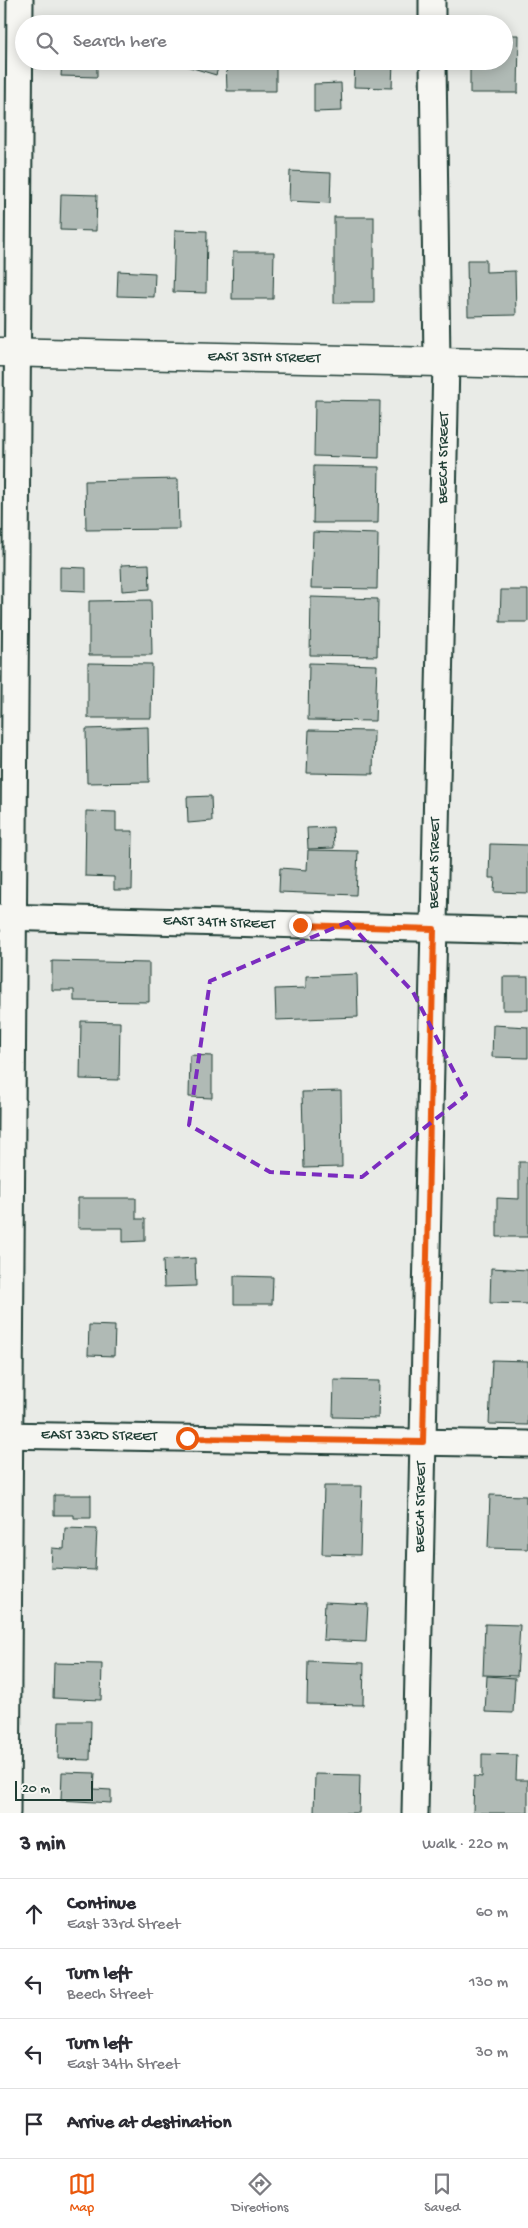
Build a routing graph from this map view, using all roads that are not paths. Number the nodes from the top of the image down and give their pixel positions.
1 (20, 0) edge
2 (432, 0) edge
3 (20, 15) edge
4 (432, 15) edge
5 (18, 70) edge
6 (433, 70) edge
7 (9, 352) edge
8 (441, 362) junction
9 (528, 364) edge
10 (7, 917) edge
11 (434, 929) junction
12 (528, 931) edge
13 (5, 1435) edge
14 (423, 1442) junction
15 (528, 1444) edge
16 (7, 1813) edge
17 (415, 1813) edge

1 - 3 street
2 - 4 street
5 - 7 street
6 - 8 street, BEECH STREET
7 - 8 street, EAST 35TH STREET
7 - 10 street
8 - 9 street, EAST 35TH STREET
8 - 11 street, BEECH STREET
10 - 11 street, EAST 34TH STREET
10 - 13 street
11 - 12 street, EAST 34TH STREET
11 - 14 street, BEECH STREET
13 - 14 street, EAST 33RD STREET
13 - 16 street
14 - 15 street, EAST 33RD STREET
14 - 17 street, BEECH STREET

